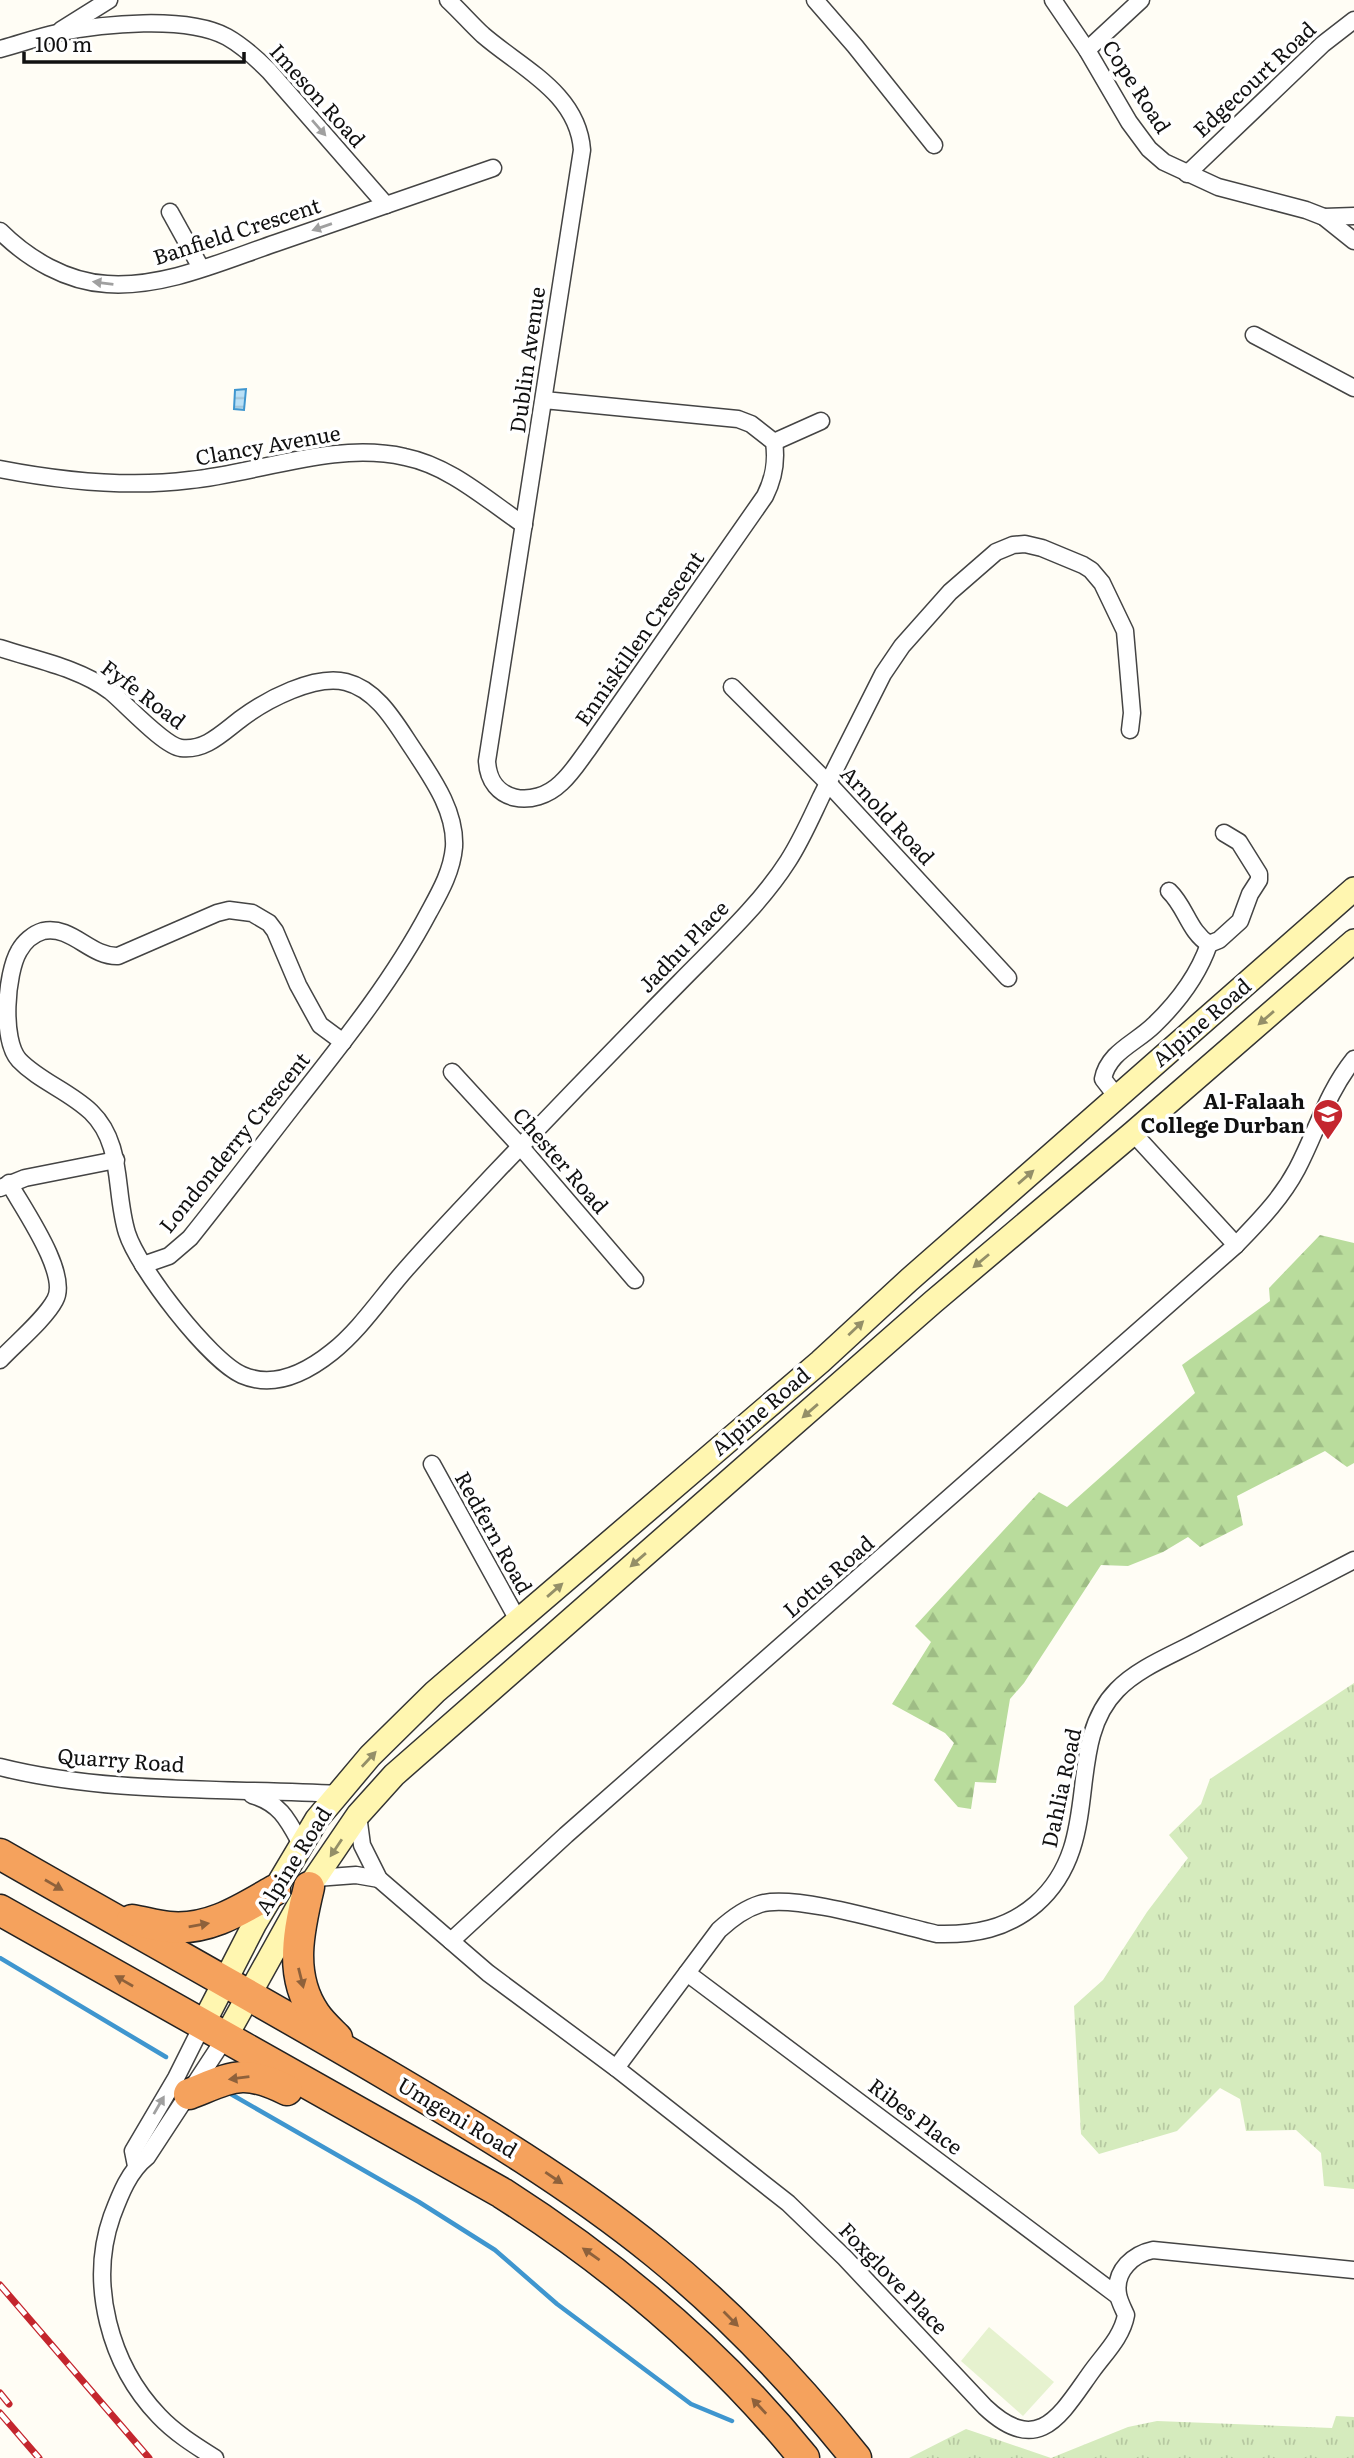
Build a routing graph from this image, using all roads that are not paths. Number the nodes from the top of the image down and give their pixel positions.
1 (109, 0) edge
2 (448, 0) edge
3 (815, 0) edge
4 (1053, 0) edge
5 (1141, 0) edge
6 (1354, 20) edge
7 (56, 33) junction
8 (0, 49) edge
9 (1087, 50) junction
10 (934, 145) dead end
11 (493, 168) dead end
12 (1187, 174) junction
13 (386, 205) junction
14 (170, 212) dead end
15 (1354, 216) edge
16 (1324, 217) junction
17 (0, 231) edge
18 (1354, 241) edge
19 (201, 268) junction
20 (1254, 335) dead end
21 (1354, 388) edge
22 (544, 400) junction
23 (821, 421) dead end
24 (775, 442) junction
25 (0, 468) edge
26 (524, 525) junction
27 (0, 648) edge
28 (732, 687) dead end
29 (1130, 730) dead end
30 (182, 748) joint
31 (490, 780) joint
32 (828, 783) junction
33 (1224, 833) dead end
34 (1354, 889) edge
35 (1169, 891) dead end
36 (1354, 941) edge
37 (1209, 944) junction
38 (6, 966) edge
39 (1007, 978) dead end
40 (1290, 996) junction
41 (1214, 1013) junction
42 (343, 1042) junction
43 (1354, 1059) edge
44 (452, 1072) dead end
45 (1117, 1097) junction
46 (1133, 1133) junction
47 (520, 1146) junction
48 (116, 1160) junction
49 (4, 1186) edge
50 (1236, 1245) junction
51 (143, 1265) junction
52 (635, 1280) dead end
53 (876, 1353) junction
54 (0, 1360) edge
55 (820, 1362) junction
56 (432, 1464) dead end
57 (1354, 1560) edge
58 (519, 1622) junction
59 (0, 1767) edge
60 (240, 1792) junction
61 (337, 1794) junction
62 (358, 1815) junction
63 (301, 1844) junction
64 (0, 1854) edge
65 (379, 1879) junction
66 (312, 1882) junction
67 (275, 1890) junction
68 (0, 1910) edge
69 (107, 1916) junction
70 (451, 1941) junction
71 (687, 1973) junction
72 (236, 1989) junction
73 (213, 2032) junction
74 (349, 2053) junction
75 (616, 2068) junction
76 (189, 2094) junction
77 (136, 2166) junction
78 (502, 2193) junction
79 (1354, 2270) edge
80 (1118, 2296) junction
81 (215, 2458) edge
82 (804, 2458) edge
83 (856, 2458) edge

1 - 7 street
2 - 22 street, Dublin Avenue
3 - 10 street
4 - 9 street, Cope Road
5 - 9 street
6 - 12 street, Edgecourt Road
7 - 8 street, Imeson Road
7 -> 13 street, Imeson Road
9 - 12 street, Cope Road
11 - 13 street, Banfield Crescent
12 - 16 street, Cope Road
13 -> 19 street, Banfield Crescent
14 - 19 street
15 - 16 street
16 - 18 street, Cope Road
19 -> 17 street, Banfield Crescent
20 - 21 street
22 - 24 street
22 - 26 street, Dublin Avenue
23 - 24 street
24 - 31 street, Enniskillen Crescent
25 - 26 street, Clancy Avenue
26 - 31 street, Dublin Avenue
27 - 30 street, Fyfe Road
28 - 32 street, Arnold Road
29 - 32 street, Jadhu Place
30 - 42 street, Londonderry Crescent
32 - 39 street, Arnold Road
32 - 47 street, Jadhu Place
33 - 37 street
34 - 41 main road, Alpine Road
35 - 37 street
36 - 40 main road, Alpine Road
37 - 45 street
38 - 42 street, Londonderry Crescent
38 - 48 street, Londonderry Crescent
40 - 41 main road
40 -> 46 main road, Alpine Road
41 - 45 main road, Alpine Road
42 - 51 street, Londonderry Crescent
43 - 50 street, Lotus Road
44 - 47 street, Chester Road
55 -> 45 main road, Alpine Road
46 - 50 street
46 -> 53 main road, Alpine Road
47 - 51 street, Jadhu Place
47 - 52 street, Chester Road
48 - 49 street
48 - 51 street, Londonderry Crescent
49 - 54 street
50 - 70 street, Lotus Road
53 - 55 main road
53 -> 62 main road, Alpine Road
58 -> 55 main road, Alpine Road
56 - 58 street, Redfern Road
57 - 71 street, Dahlia Road
61 -> 58 main road, Alpine Road
59 - 60 street, Quarry Road
60 - 61 street, Quarry Road
60 - 63 street, Quarry Road
61 - 63 main road, Alpine Road
62 - 65 street, Foxglove Place
62 -> 66 main road, Alpine Road
63 - 67 main road, Alpine Road
64 -> 69 highway, Umgeni Road
65 - 66 street
65 - 70 street, Foxglove Place
66 - 72 main road, Alpine Road
66 -> 74 highway
69 -> 67 highway
67 - 72 main road, Alpine Road
73 -> 68 highway, Umgeni Road
69 - 72 highway, Umgeni Road
70 - 75 street, Foxglove Place
71 - 75 street, Dahlia Road
71 - 80 street, Ribes Place
72 - 73 main road
72 - 74 highway, Umgeni Road
73 - 76 street
77 -> 73 street
73 - 78 highway, Umgeni Road
74 -> 83 highway, Umgeni Road
75 - 80 street, Foxglove Place
76 - 77 street
78 -> 76 highway
77 - 81 street
82 -> 78 highway, Umgeni Road
79 - 80 street, Foxglove Place

